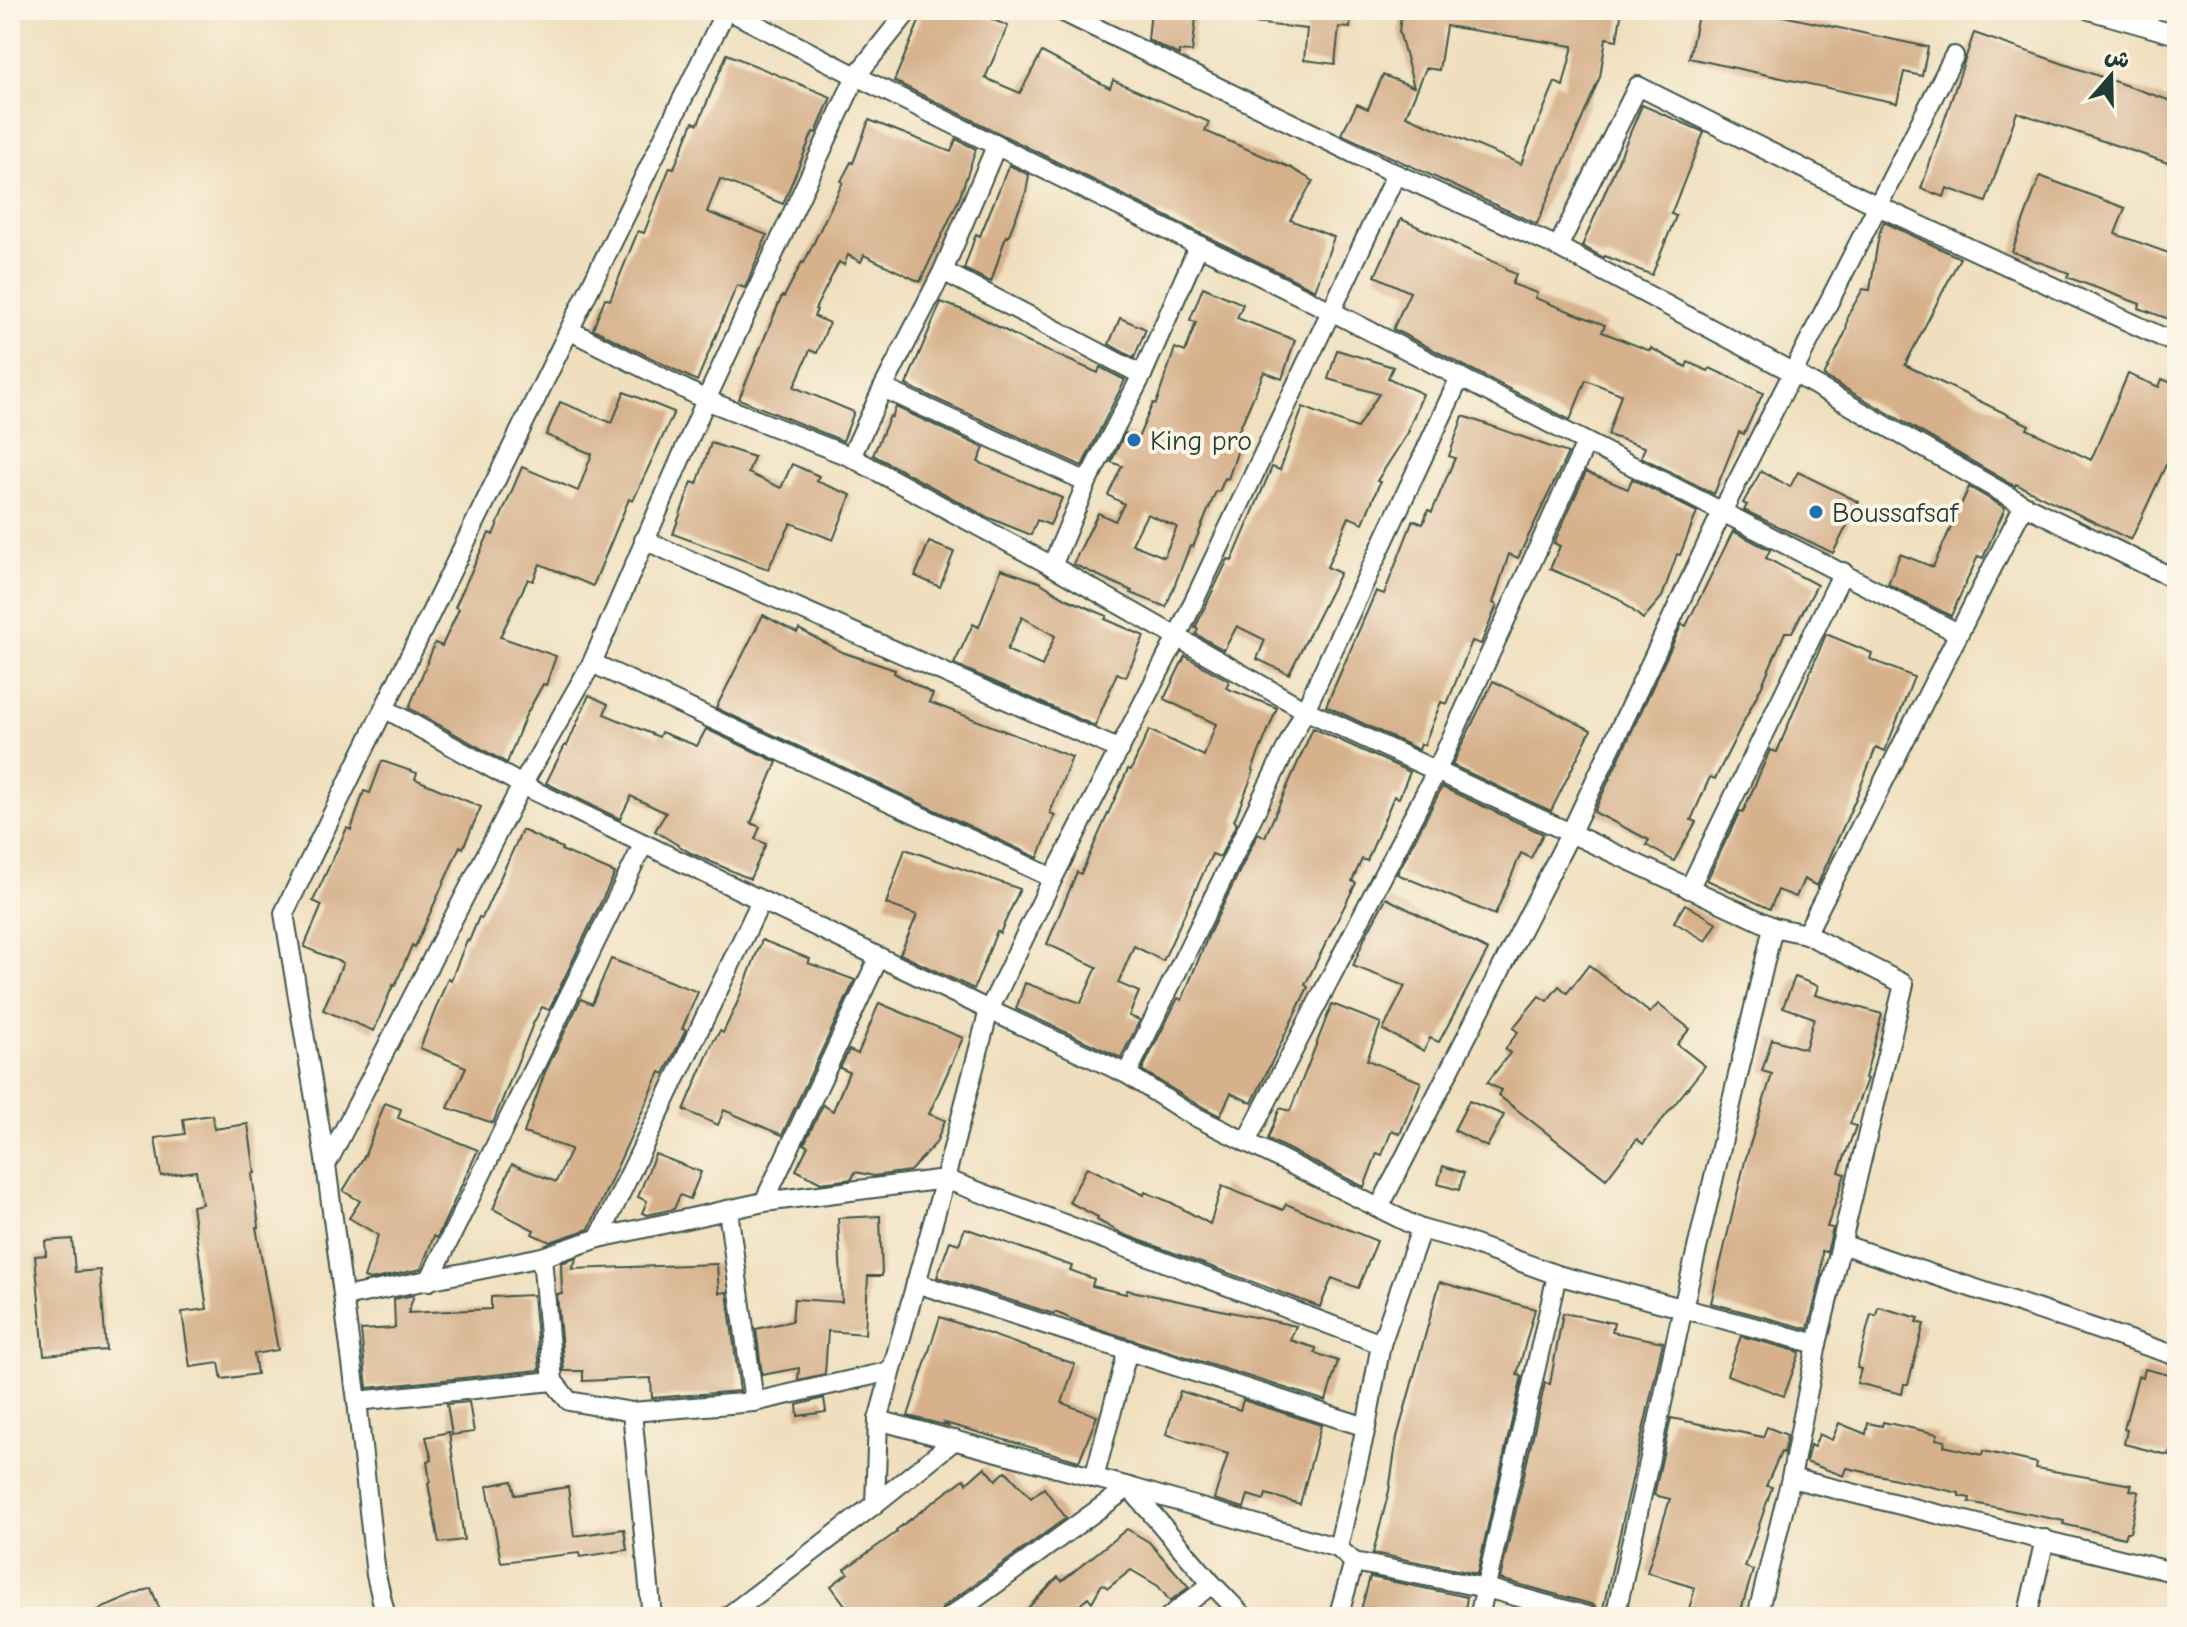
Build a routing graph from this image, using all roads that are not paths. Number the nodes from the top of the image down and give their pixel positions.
1 (727, 10) edge
2 (909, 10) edge
3 (1059, 10) edge
4 (2089, 10) edge
5 (2177, 35) edge
6 (1954, 56) dead end
7 (856, 76) junction
8 (997, 144) junction
9 (1396, 174) junction
10 (1878, 206) junction
11 (1199, 245) junction
12 (1558, 247) junction
13 (943, 271) junction
14 (1331, 311) junction
15 (571, 331) junction
16 (2177, 344) edge
17 (1792, 372) junction
18 (1142, 375) junction
19 (1460, 377) junction
20 (883, 388) junction
21 (706, 400) junction
22 (1586, 443) junction
23 (851, 457) junction
24 (1087, 482) junction
25 (2024, 505) junction
26 (1723, 510) junction
27 (644, 540) junction
28 (1052, 566) junction
29 (1843, 572) junction
30 (2177, 580) edge
31 (1958, 633) junction
32 (1176, 639) junction
33 (592, 663) junction
34 (384, 708) junction
35 (1305, 710) junction
36 (1120, 750) junction
37 (1437, 770) junction
38 (522, 785) junction
39 (1571, 832) junction
40 (643, 845) junction
41 (1053, 878) junction
42 (1689, 889) junction
43 (761, 901) junction
44 (1773, 927) junction
45 (1806, 934) junction
46 (879, 957) junction
47 (989, 1010) junction
48 (1127, 1074) junction
49 (1246, 1142) junction
50 (326, 1165) junction
51 (945, 1179) junction
52 (764, 1202) junction
53 (1379, 1208) junction
54 (728, 1210) junction
55 (1421, 1229) junction
56 (599, 1238) junction
57 (1841, 1244) junction
58 (542, 1257) junction
59 (1557, 1275) junction
60 (429, 1281) junction
61 (916, 1283) junction
62 (344, 1297) junction
63 (1683, 1308) junction
64 (1381, 1344) junction
65 (1817, 1344) junction
66 (1128, 1350) junction
67 (2177, 1356) edge
68 (891, 1371) junction
69 (553, 1381) junction
70 (357, 1401) junction
71 (754, 1402) junction
72 (632, 1412) junction
73 (878, 1420) junction
74 (1366, 1427) junction
75 (955, 1440) junction
76 (1094, 1478) junction
77 (1791, 1478) junction
78 (1129, 1487) junction
79 (875, 1504) junction
80 (2045, 1539) junction
81 (1338, 1548) junction
82 (1354, 1562) junction
83 (2177, 1573) edge
84 (1212, 1584) junction
85 (1486, 1588) junction
86 (745, 1611) edge
87 (386, 1617) edge
88 (652, 1617) edge
89 (727, 1617) edge
90 (950, 1617) edge
91 (1169, 1617) edge
92 (1244, 1617) edge
93 (1338, 1617) edge
94 (1479, 1617) edge
95 (1591, 1617) edge
96 (1615, 1617) edge
97 (1757, 1617) edge
98 (2027, 1617) edge

1 - 7 street
1 - 15 street
2 - 7 street
3 - 9 street
4 - 5 street
6 - 10 street
7 - 8 street
7 - 21 street
8 - 11 street
8 - 13 street
9 - 12 street
9 - 14 street
10 - 12 street
10 - 16 street
10 - 17 street
11 - 14 street
11 - 18 street
12 - 17 street
13 - 18 street
13 - 20 street
14 - 19 street
14 - 32 street
15 - 21 street
15 - 34 street
17 - 25 street
17 - 26 street
18 - 24 street
19 - 22 street
19 - 35 street
20 - 23 street
20 - 24 street
21 - 23 street
21 - 27 street
22 - 26 street
22 - 37 street
23 - 28 street
24 - 28 street
25 - 30 street
25 - 31 street
26 - 29 street
26 - 39 street
27 - 33 street
27 - 36 street
28 - 32 street
29 - 31 street
29 - 42 street
31 - 45 street
32 - 35 street
32 - 36 street
33 - 38 street
33 - 41 street
34 - 38 street
34 - 50 street
35 - 37 street
35 - 48 street
36 - 41 street
37 - 39 street
37 - 49 street
38 - 40 street
38 - 50 street
39 - 42 street
39 - 53 street
40 - 43 street
40 - 60 street
41 - 47 street
42 - 44 street
43 - 46 street
43 - 56 street
44 - 45 street
44 - 63 street
45 - 57 street
46 - 47 street
46 - 52 street
47 - 48 street
47 - 51 street
48 - 49 street
49 - 53 street
50 - 62 street
51 - 52 street
51 - 61 street
51 - 64 street
52 - 54 street
53 - 55 street
54 - 56 street
54 - 71 street
55 - 59 street
55 - 64 street
56 - 58 street
57 - 65 street
57 - 67 street
58 - 60 street
58 - 69 street
59 - 63 street
59 - 85 street
60 - 62 street
61 - 66 street
61 - 68 street
62 - 70 street
63 - 65 street
63 - 96 street
64 - 74 street
65 - 77 street
66 - 74 street
66 - 76 street
68 - 71 street
68 - 73 street
69 - 70 street
69 - 72 street
70 - 87 street
71 - 72 street
72 - 88 street
73 - 75 street
73 - 79 street
74 - 81 street
75 - 76 street
75 - 79 street
76 - 78 street
77 - 80 street
77 - 97 street
78 - 81 street
78 - 84 street
78 - 90 street
79 - 86 street
80 - 83 street
80 - 98 street
81 - 82 street
82 - 85 street
82 - 93 street
84 - 91 street
84 - 92 street
85 - 94 street
85 - 95 street
86 - 89 street

